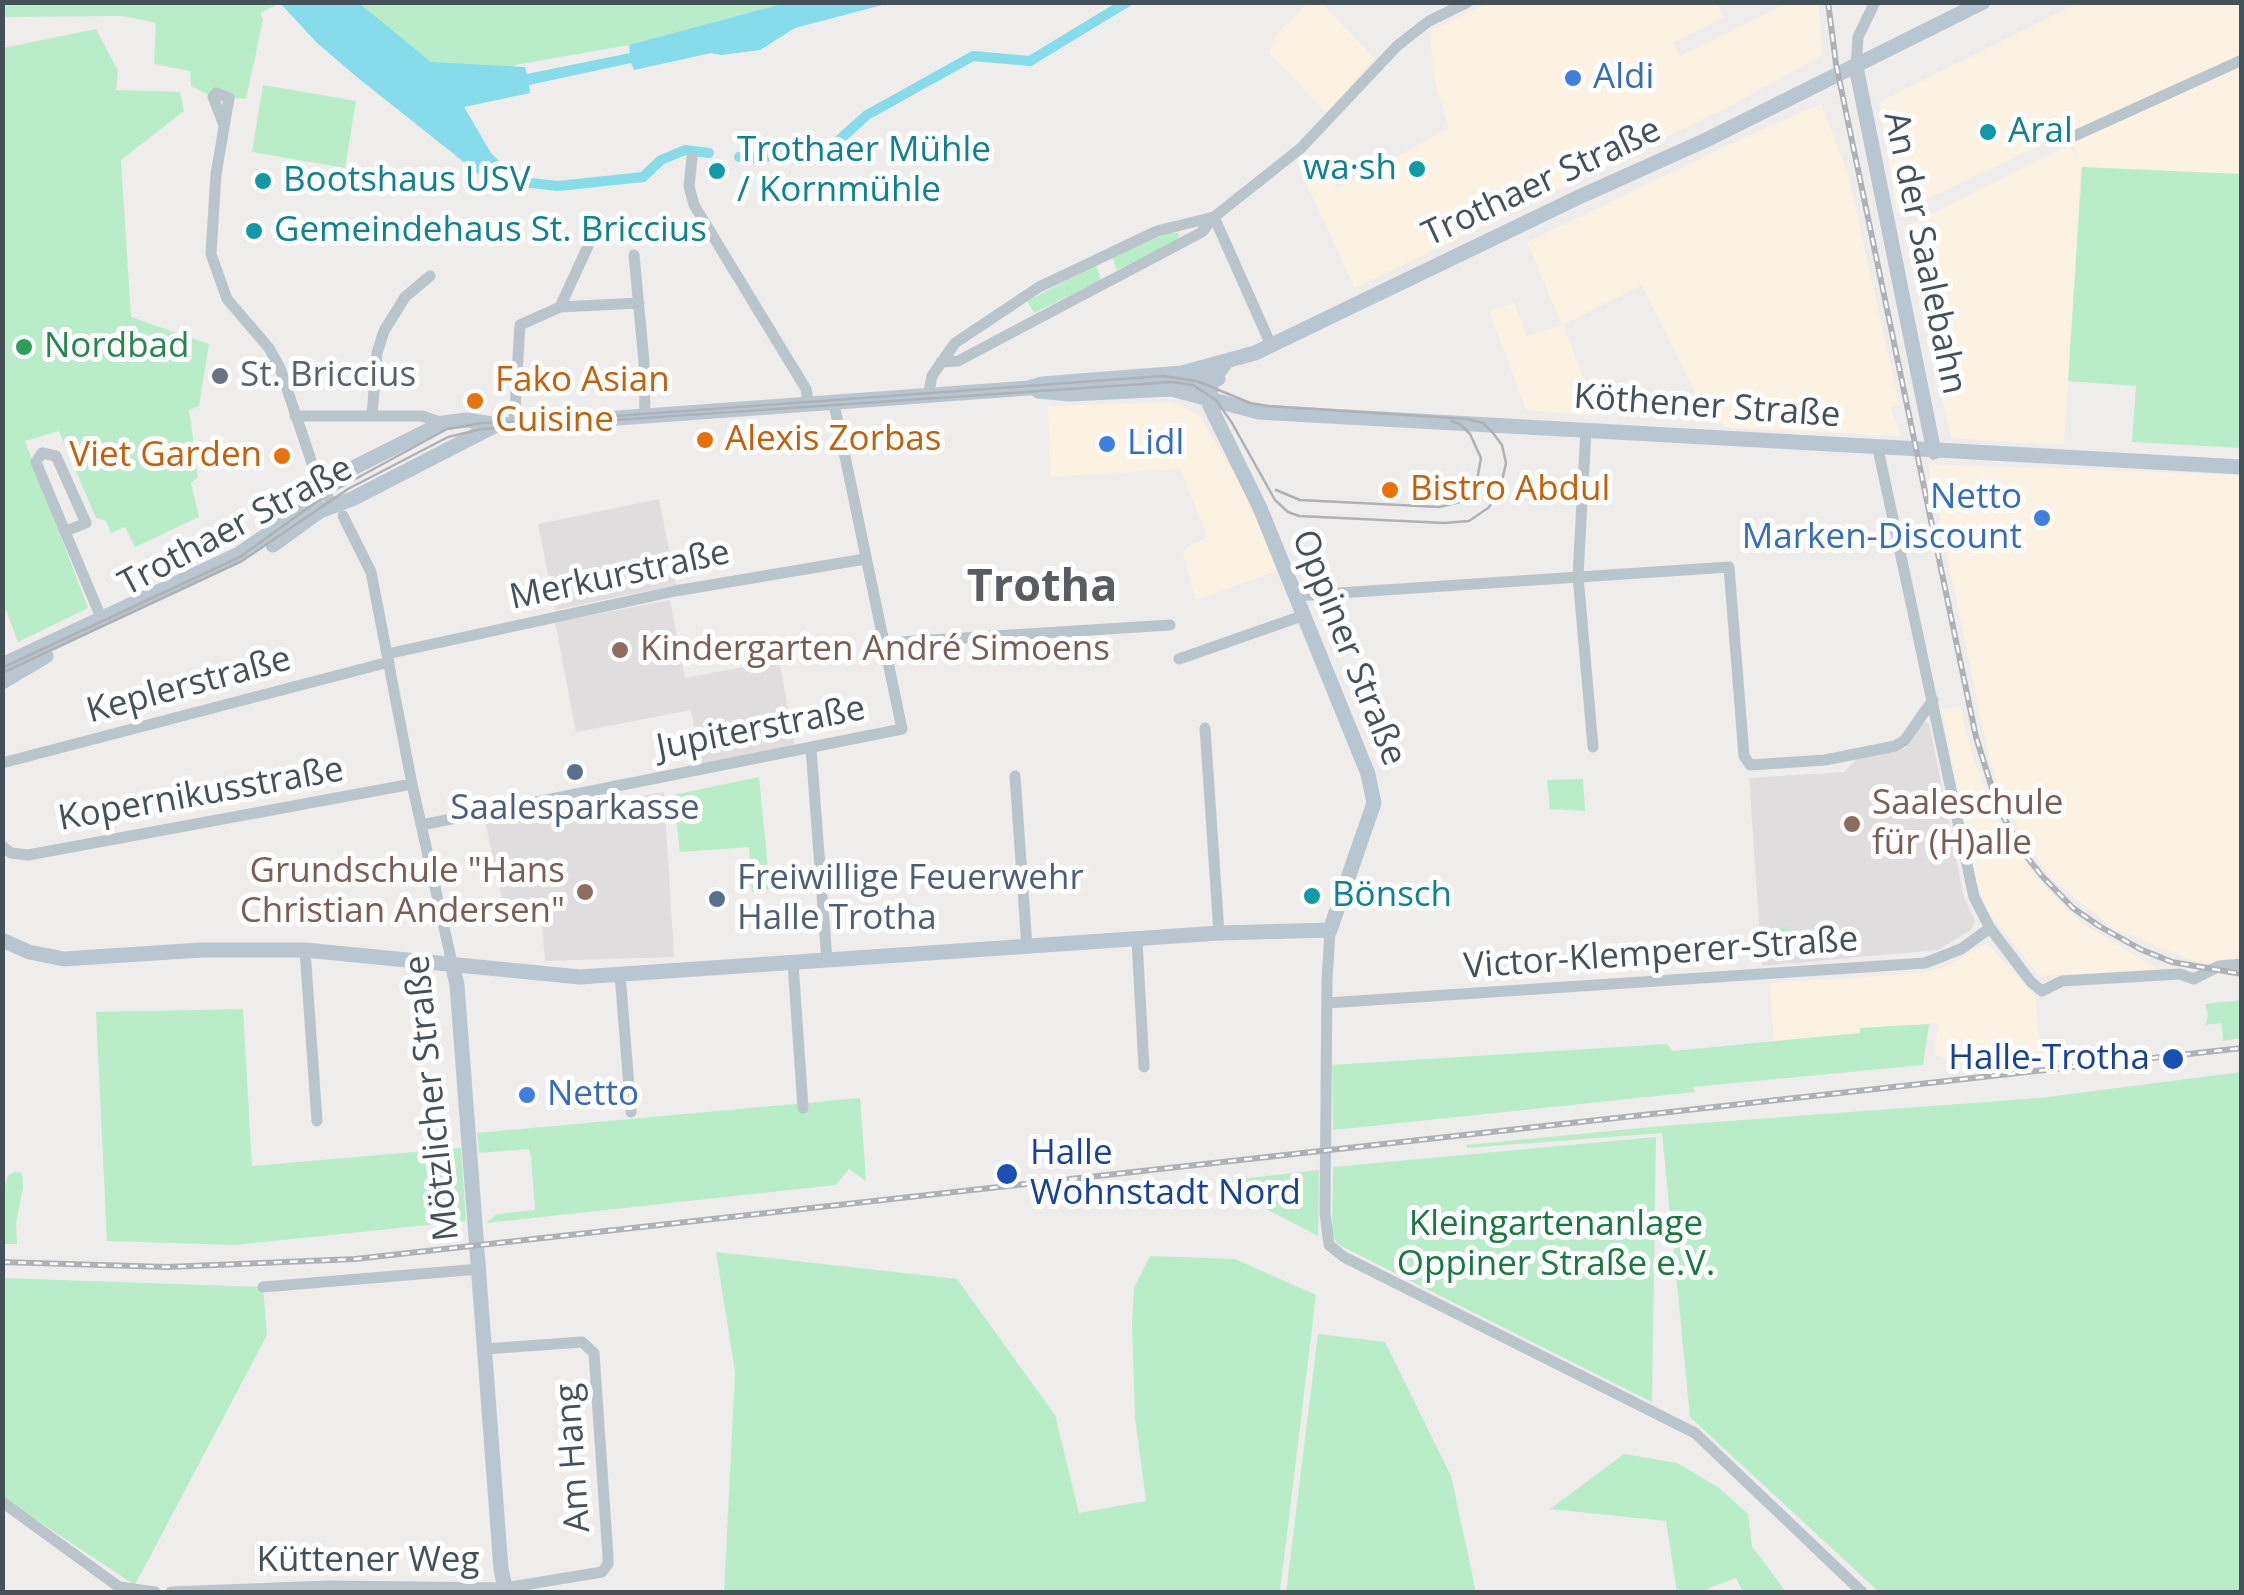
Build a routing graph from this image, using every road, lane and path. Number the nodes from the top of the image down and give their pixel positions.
1 (1468, 2) edge
2 (1875, 2) edge
3 (1983, 2) edge
4 (2242, 60) edge
5 (1856, 67) junction
6 (224, 125) dead end
7 (2072, 137) dead end
8 (692, 158) dead end
9 (1214, 218) junction
10 (1182, 225) junction
11 (1188, 240) junction
12 (588, 246) dead end
13 (634, 256) dead end
14 (1103, 256) junction
15 (430, 276) dead end
16 (1113, 280) junction
17 (1021, 299) junction
18 (639, 303) junction
19 (560, 306) junction
20 (1033, 320) junction
21 (1272, 345) junction
22 (1255, 354) junction
23 (941, 362) junction
24 (1226, 362) junction
25 (1030, 388) junction
26 (1210, 390) junction
27 (928, 397) junction
28 (834, 404) junction
29 (810, 406) junction
30 (1242, 408) junction
31 (372, 415) junction
32 (295, 416) junction
33 (645, 417) junction
34 (443, 423) junction
35 (506, 425) junction
36 (1586, 430) junction
37 (1231, 448) junction
38 (1878, 449) junction
39 (1934, 452) junction
40 (2242, 467) edge
41 (322, 489) junction
42 (338, 511) junction
43 (66, 531) junction
44 (865, 559) junction
45 (1578, 576) junction
46 (1294, 596) junction
47 (1302, 616) junction
48 (102, 620) junction
49 (1170, 625) dead end
50 (884, 643) junction
51 (388, 658) junction
52 (1179, 659) dead end
53 (2, 665) edge
54 (2, 682) edge
55 (1933, 700) junction
56 (1205, 728) dead end
57 (1593, 747) dead end
58 (810, 748) junction
59 (2, 763) edge
60 (1015, 776) dead end
61 (412, 784) junction
62 (421, 825) junction
63 (2, 846) edge
64 (1990, 928) junction
65 (1330, 930) junction
66 (1219, 933) junction
67 (2, 940) edge
68 (1137, 941) junction
69 (1027, 948) junction
70 (305, 950) junction
71 (827, 961) junction
72 (792, 963) junction
73 (452, 964) junction
74 (2242, 964) edge
75 (620, 974) junction
76 (1327, 1003) junction
77 (1144, 1066) dead end
78 (803, 1108) dead end
79 (631, 1112) dead end
80 (317, 1121) dead end
81 (480, 1269) junction
82 (263, 1287) dead end
83 (485, 1349) junction
84 (2, 1502) edge
85 (505, 1590) edge
86 (154, 1592) edge
87 (171, 1592) edge
88 (1862, 1592) edge

1 - 9 street
2 - 5 street
3 - 5 main road, Trothaer Straße
4 - 7 street
5 - 21 main road, Trothaer Straße
5 - 39 main road, An der Saalebahn
6 - 32 street, Mötzlicher Straße
8 - 29 street
9 - 10 street
9 - 11 street
9 - 21 street
10 - 11 street
10 - 14 street
11 - 16 street
12 - 19 street
13 - 18 street
14 - 16 street
14 - 17 street
15 - 31 street, Trothaer Straße
16 - 20 street
17 - 20 street
17 - 23 street
18 - 19 street
18 - 33 street
19 - 35 street
20 - 23 street
21 - 22 main road, Trothaer Straße
22 - 24 main road, Trothaer Straße
22 - 26 main road, Trothaer Straße
23 - 27 street
24 - 25 main road, Trothaer Straße
24 - 26 main road
25 - 26 main road, Trothaer Straße
25 - 27 main road, Trothaer Straße
26 - 30 main road, Köthener Straße
26 - 37 main road, Oppiner Straße
27 - 28 main road, Trothaer Straße
28 - 29 main road, Trothaer Straße
28 - 44 street, Jupiterstraße
29 - 33 main road, Trothaer Straße
30 - 36 main road, Köthener Straße
30 - 37 main road
31 - 32 street, Trothaer Straße
31 - 34 street, Trothaer Straße
32 - 41 street, Mötzlicher Straße
33 - 35 main road, Trothaer Straße
34 - 35 main road, Trothaer Straße
34 - 41 main road, Trothaer Straße
35 - 42 main road, Trothaer Straße
36 - 38 main road, Köthener Straße
36 - 45 street
37 - 46 main road, Oppiner Straße
38 - 39 main road, Köthener Straße
38 - 55 street
39 - 40 main road, Köthener Straße
41 - 42 street, Mötzlicher Straße
41 - 48 main road, Trothaer Straße
42 - 51 street, Mötzlicher Straße
42 - 54 main road, Trothaer Straße
43 - 43 street
43 - 48 street
44 - 50 street, Jupiterstraße
44 - 51 street, Merkurstraße
45 - 46 street
45 - 55 street
45 - 57 street
46 - 47 main road, Oppiner Straße
47 - 52 street
47 - 65 main road, Oppiner Straße
48 - 53 main road, Trothaer Straße
49 - 50 street
50 - 58 street, Jupiterstraße
51 - 59 street, Keplerstraße
51 - 61 street, Mötzlicher Straße
55 - 64 street
56 - 66 street
58 - 62 street, Jupiterstraße
58 - 71 street
60 - 69 street
61 - 62 street, Mötzlicher Straße
61 - 63 street, Kopernikusstraße
62 - 73 street, Mötzlicher Straße
64 - 74 street
64 - 76 street, Victor-Klemperer-Straße
65 - 66 main road
65 - 76 street
66 - 68 main road
67 - 70 main road
68 - 69 main road
68 - 77 street
69 - 71 main road
70 - 73 main road
70 - 80 street
71 - 72 main road
72 - 75 main road
72 - 78 street
73 - 75 main road
73 - 81 main road, Mötzlicher Straße
75 - 79 street
76 - 88 street
81 - 82 street, Mötzlicher Straße
81 - 83 main road, Mötzlicher Straße
83 - 85 main road, Mötzlicher Straße
83 - 85 street, Am Hang
84 - 86 street
85 - 87 street, Küttener Weg

